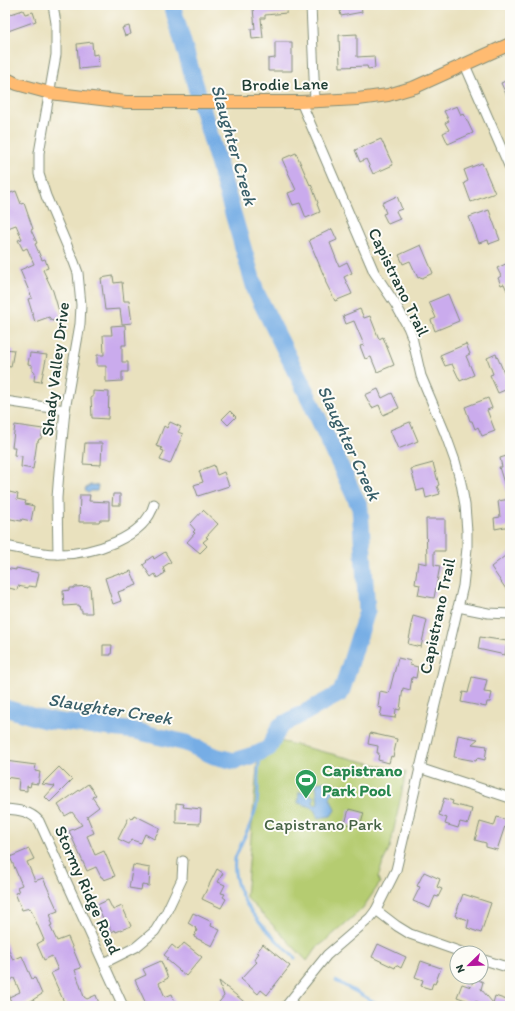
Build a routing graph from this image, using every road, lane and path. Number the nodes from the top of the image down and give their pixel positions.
1 (53, 5) edge
2 (310, 5) edge
3 (510, 44) edge
4 (465, 65) junction
5 (5, 78) edge
6 (50, 93) junction
7 (315, 101) junction
8 (301, 102) junction
9 (510, 168) edge
10 (5, 401) edge
11 (66, 410) junction
12 (154, 504) dead end
13 (5, 546) edge
14 (58, 554) junction
15 (458, 607) junction
16 (510, 614) edge
17 (419, 768) junction
18 (510, 798) edge
19 (5, 809) edge
20 (183, 861) dead end
21 (376, 910) junction
22 (449, 948) edge
23 (489, 961) edge
24 (104, 963) junction
25 (510, 968) edge
26 (123, 1006) edge
27 (286, 1006) edge

1 - 6 street, Shady Valley Drive
2 - 7 street
3 - 4 main road, Brodie Lane
4 - 7 main road, Brodie Lane
4 - 9 street
5 - 6 main road, Brodie Lane
6 - 8 main road, Brodie Lane
6 - 11 street, Shady Valley Drive
7 - 8 main road, Brodie Lane
8 - 15 street, Capistrano Trail
10 - 11 street
11 - 14 street, Shady Valley Drive
12 - 14 street
13 - 14 street
15 - 16 street
15 - 17 street, Capistrano Trail
17 - 18 street
17 - 21 street, Capistrano Trail
19 - 24 street, Stormy Ridge Road
20 - 24 street
21 - 22 street
21 - 27 street, Capistrano Trail
23 - 25 street
24 - 26 street, Stormy Ridge Road

